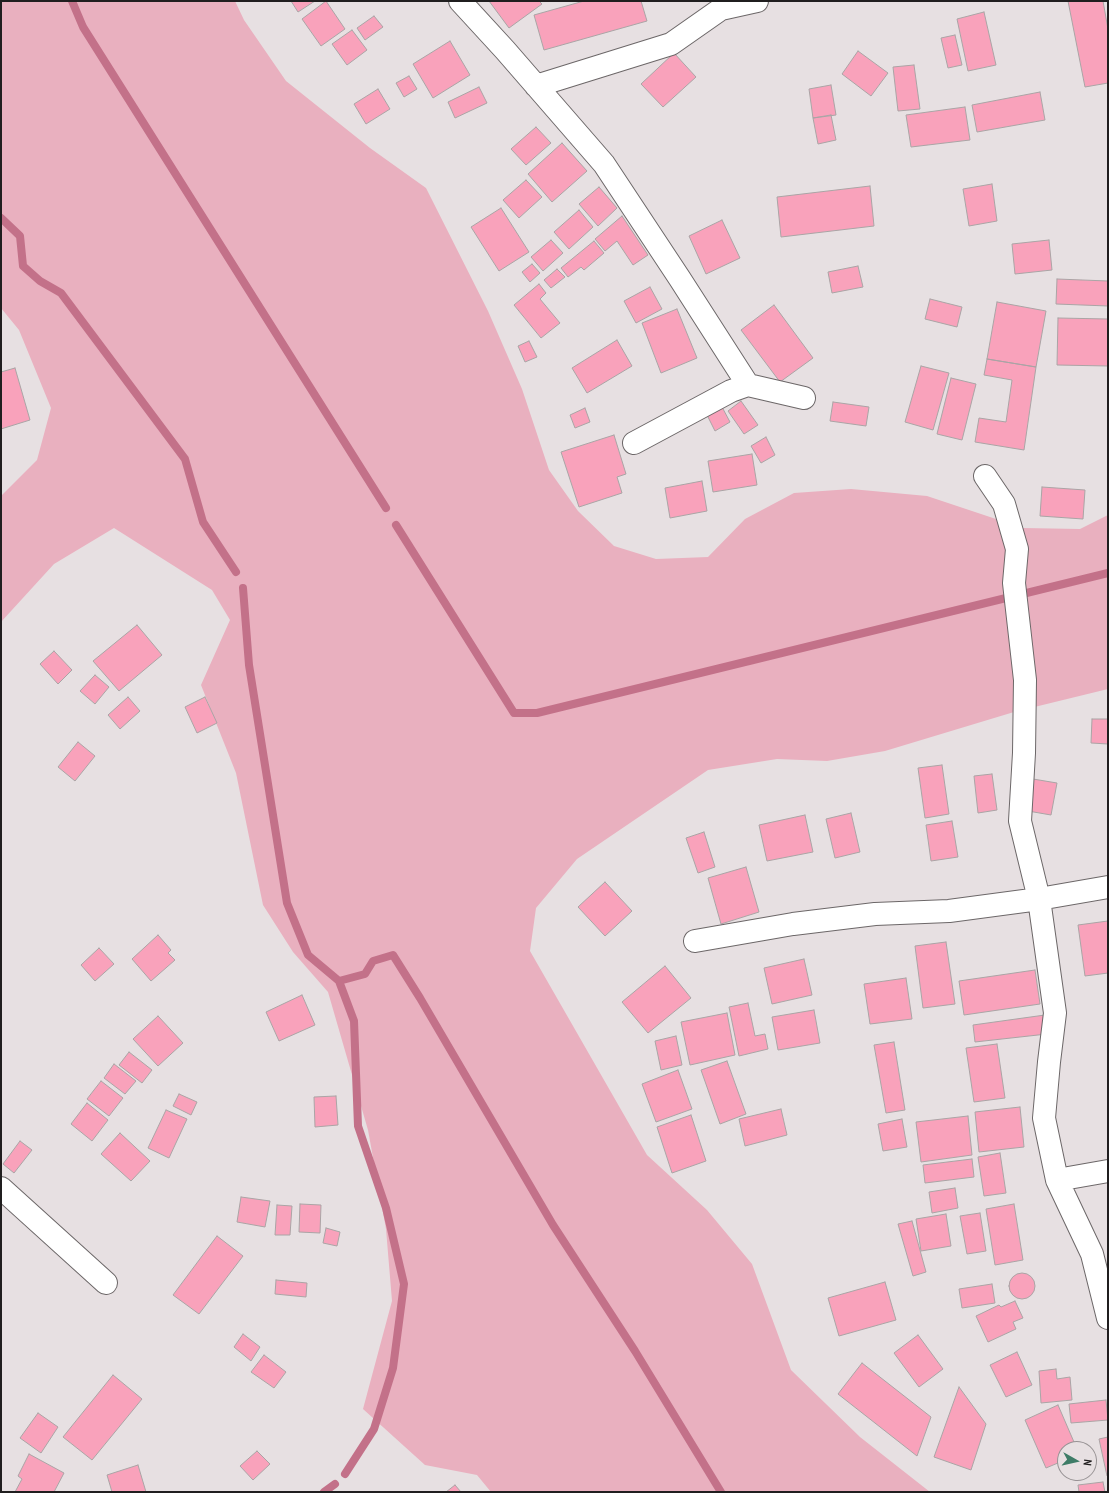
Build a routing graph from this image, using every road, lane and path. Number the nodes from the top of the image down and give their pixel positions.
1 (460, 1) edge
2 (757, 1) edge
3 (536, 86) junction
4 (748, 385) junction
5 (804, 398) dead end
6 (634, 443) dead end
7 (985, 476) dead end
8 (1108, 887) edge
9 (1039, 899) junction
10 (695, 941) dead end
11 (1108, 1171) edge
12 (1057, 1180) junction
13 (1, 1188) edge
14 (106, 1283) dead end
15 (1108, 1318) edge

1 - 3 street
2 - 3 street
3 - 4 street
4 - 5 street
4 - 6 street
7 - 9 street
8 - 9 street
9 - 10 street
9 - 12 street
11 - 12 street
12 - 15 street
13 - 14 street

